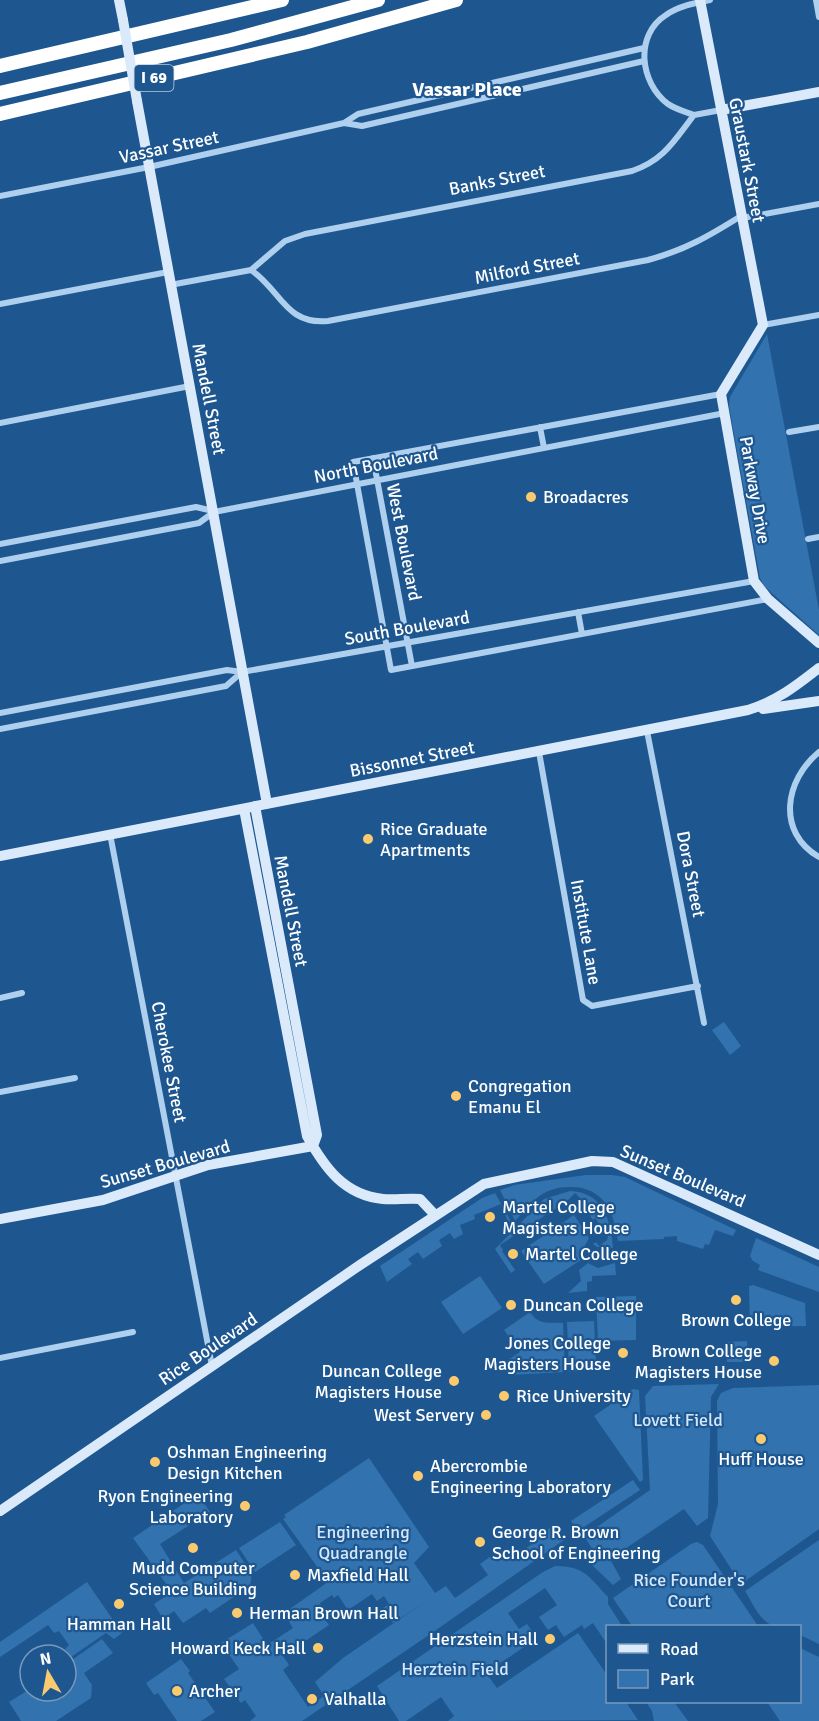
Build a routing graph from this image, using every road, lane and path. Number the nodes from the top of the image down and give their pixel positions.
1 (119, 0) edge
2 (282, 0) edge
3 (378, 0) edge
4 (456, 0) edge
5 (816, 0) edge
6 (703, 1) edge
7 (819, 17) edge
8 (644, 48) junction
9 (644, 61) junction
10 (0, 66) edge
11 (819, 92) edge
12 (0, 93) edge
13 (721, 110) junction
14 (0, 114) edge
15 (694, 115) junction
16 (344, 123) junction
17 (149, 167) junction
18 (0, 196) edge
19 (819, 204) edge
20 (741, 216) junction
21 (251, 270) junction
22 (168, 272) junction
23 (170, 285) junction
24 (0, 304) edge
25 (819, 315) edge
26 (763, 326) junction
27 (190, 386) junction
28 (721, 394) junction
29 (725, 413) junction
30 (0, 423) edge
31 (540, 427) junction
32 (819, 427) edge
33 (789, 432) dead end
34 (544, 448) junction
35 (373, 458) junction
36 (353, 462) joint
37 (377, 479) junction
38 (357, 483) junction
39 (214, 512) junction
40 (819, 537) edge
41 (808, 539) dead end
42 (0, 544) edge
43 (0, 561) edge
44 (754, 581) junction
45 (768, 599) junction
46 (578, 612) junction
47 (582, 634) junction
48 (408, 643) junction
49 (819, 643) edge
50 (387, 647) junction
51 (412, 666) junction
52 (819, 668) edge
53 (391, 670) joint
54 (242, 672) junction
55 (819, 701) edge
56 (748, 710) junction
57 (0, 713) edge
58 (0, 729) edge
59 (647, 731) junction
60 (539, 752) junction
61 (819, 752) edge
62 (267, 804) junction
63 (249, 808) junction
64 (110, 834) junction
65 (0, 856) edge
66 (819, 857) edge
67 (698, 986) junction
68 (22, 993) dead end
69 (0, 998) edge
70 (704, 1023) dead end
71 (75, 1078) dead end
72 (0, 1092) edge
73 (313, 1146) junction
74 (175, 1174) junction
75 (435, 1215) junction
76 (0, 1219) edge
77 (819, 1255) edge
78 (133, 1332) dead end
79 (0, 1358) edge
80 (212, 1366) junction
81 (0, 1511) edge

1 - 17 street, Mandell Street, bridge
2 - 10 highway
3 - 12 highway
4 - 14 highway, I 69
5 - 7 street
6 - 8 street
6 - 13 street, Graustark Street
8 - 9 street
8 - 16 street, Vassar Street
9 - 15 street
9 - 16 street, Vassar Street
11 - 13 street
13 - 15 street
13 - 20 street, Graustark Street
15 - 21 street, Banks Street
16 - 17 street, Vassar Street
17 - 18 street, Vassar Street
17 - 22 street, Mandell Street
19 - 20 street, Milford Street
20 - 21 street, Milford Street
20 - 26 street, Graustark Street
21 - 23 street, Banks Street
22 - 23 street, Mandell Street
22 - 24 street
23 - 27 street, Mandell Street
25 - 26 street
26 - 28 street
27 - 30 street
27 - 39 street, Mandell Street
28 - 29 street, Parkway Drive
28 - 31 street, North Boulevard
29 - 34 street, North Boulevard
29 - 44 street, Parkway Drive
31 - 34 street
31 - 35 street, North Boulevard
32 - 33 street
34 - 37 street, North Boulevard
35 - 36 street, North Boulevard
35 - 37 street, West Boulevard
36 - 38 street, West Boulevard
37 - 38 street, North Boulevard
37 - 48 street, West Boulevard
38 - 39 street, North Boulevard
38 - 50 street, West Boulevard
39 - 42 street, North Boulevard
39 - 43 street, North Boulevard
39 - 54 street, Mandell Street
40 - 41 street
44 - 45 street, Parkway Drive
44 - 46 street, South Boulevard
45 - 47 street, South Boulevard
45 - 49 street, Parkway Drive
46 - 47 street
46 - 48 street, South Boulevard
47 - 51 street, South Boulevard
48 - 50 street, South Boulevard
48 - 51 street, West Boulevard
50 - 53 street, West Boulevard
50 - 54 street, South Boulevard
51 - 53 street, South Boulevard
52 - 56 street, Bissonnet Street
54 - 57 street, South Boulevard
54 - 58 street, South Boulevard
54 - 62 street, Mandell Street
55 - 56 street
56 - 59 street, Bissonnet Street
59 - 60 street, Bissonnet Street
59 - 67 street, Dora Street
60 - 62 street, Bissonnet Street
60 - 67 street, Institute Lane
61 - 66 street
62 - 63 street, Bissonnet Street
63 - 64 street, Bissonnet Street
63 - 73 street, Mandell Street
64 - 65 street, Bissonnet Street
64 - 74 street, Cherokee Street
67 - 70 street, Dora Street
68 - 69 street
71 - 72 street
73 - 74 street, Sunset Boulevard
73 - 75 street
74 - 76 street, Sunset Boulevard
74 - 80 street, Cherokee Street
75 - 77 street, Sunset Boulevard
75 - 80 street, Rice Boulevard
78 - 79 street
80 - 81 street, Rice Boulevard

